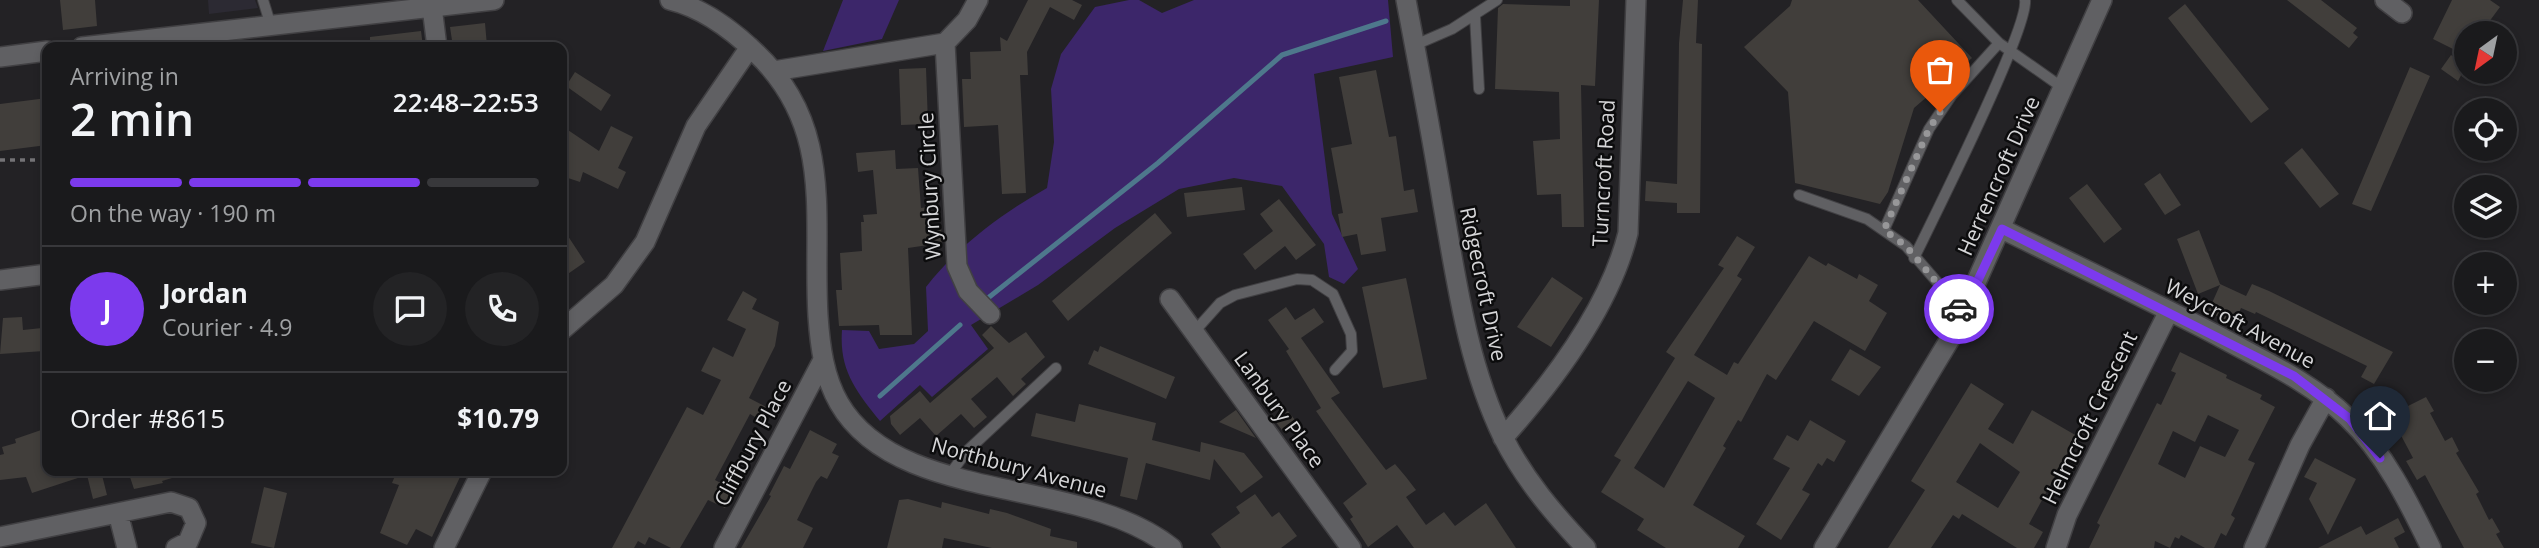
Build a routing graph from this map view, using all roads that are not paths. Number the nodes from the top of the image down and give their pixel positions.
1 (263, 0) edge
2 (494, 0) edge
3 (670, 0) edge
4 (978, 0) edge
5 (1406, 0) edge
6 (1497, 0) edge
7 (1636, 0) edge
8 (1957, 0) edge
9 (2025, 0) edge
10 (2102, 0) edge
11 (2385, 0) edge
12 (432, 7) junction
13 (2402, 13) dead end
14 (1475, 16) junction
15 (271, 26) junction
16 (127, 42) edge
17 (436, 42) edge
18 (945, 43) junction
19 (1999, 43) junction
20 (1415, 45) junction
21 (750, 47) junction
22 (2010, 51) junction
23 (42, 52) edge
24 (0, 57) edge
25 (774, 71) junction
26 (2063, 88) junction
27 (1479, 89) dead end
28 (1799, 195) dead end
29 (2002, 229) junction
30 (1884, 230) junction
31 (1914, 258) junction
32 (42, 275) edge
33 (0, 280) edge
34 (1170, 299) dead end
35 (2169, 311) junction
36 (1963, 312) junction
37 (990, 314) dead end
38 (567, 326) edge
39 (1194, 332) junction
40 (823, 360) junction
41 (1056, 368) dead end
42 (1335, 370) dead end
43 (2326, 398) junction
44 (1503, 438) junction
45 (950, 474) junction
46 (480, 476) edge
47 (118, 513) junction
48 (0, 537) edge
49 (127, 548) edge
50 (176, 548) edge
51 (444, 548) edge
52 (724, 548) edge
53 (1172, 548) edge
54 (1351, 548) edge
55 (1586, 548) edge
56 (1824, 548) edge
57 (2056, 548) edge
58 (2254, 548) edge
59 (2431, 548) edge

1 - 15 lane
2 - 12 street
3 - 21 street, Northbury Avenue
4 - 18 street
5 - 20 street, Ridgecroft Drive
6 - 14 lane
7 - 44 street, Turncroft Road
8 - 19 lane
9 - 22 lane
10 - 26 street, Herrencroft Drive
11 - 13 street
12 - 15 street
12 - 17 street
14 - 20 lane
14 - 27 lane
15 - 16 street
18 - 25 street
18 - 37 street, Wynbury Circle
19 - 22 lane
19 - 30 lane
20 - 44 street, Ridgecroft Drive
21 - 25 street, Northbury Avenue
21 - 38 street
22 - 26 lane
22 - 31 lane
23 - 24 street
25 - 40 street, Northbury Avenue
26 - 29 street, Herrencroft Drive
28 - 30 lane
29 - 35 street, Weycroft Avenue
29 - 36 street, Herrencroft Drive
30 - 31 lane
31 - 36 lane
32 - 33 street
34 - 39 street, Lanbury Place
35 - 43 street, Weycroft Avenue
35 - 57 street, Helmcroft Crescent
36 - 56 street, Herrencroft Drive
39 - 42 lane
39 - 54 street, Lanbury Place
40 - 45 street, Northbury Avenue
40 - 52 street, Cliffbury Place
41 - 45 lane
43 - 58 street
43 - 59 street, Weycroft Avenue
44 - 55 street, Ridgecroft Drive
45 - 53 street, Northbury Avenue
46 - 51 street
47 - 48 street
47 - 49 street
47 - 50 street

